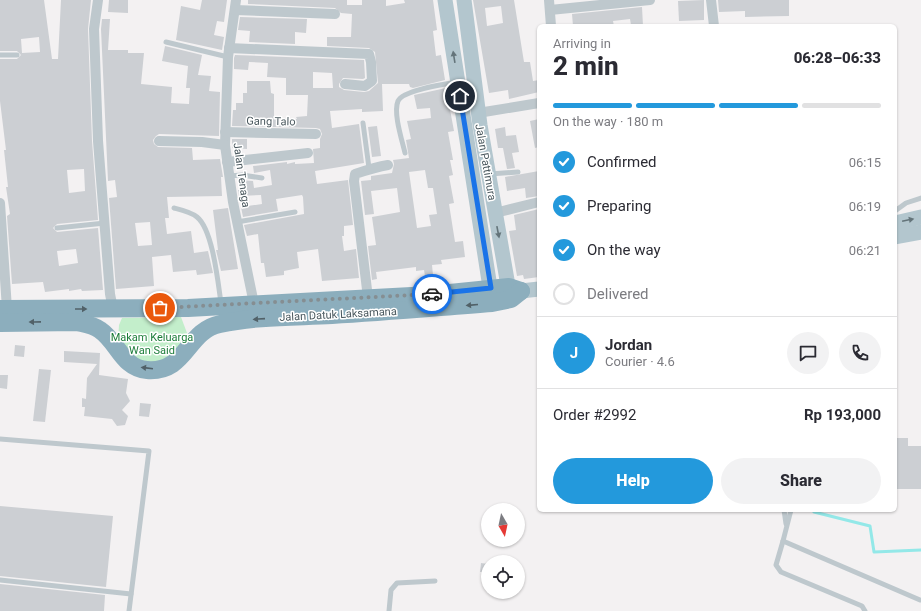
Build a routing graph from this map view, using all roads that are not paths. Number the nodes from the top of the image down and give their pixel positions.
1 (98, 0) edge
2 (446, 0) edge
3 (464, 0) edge
4 (650, 0) edge
5 (711, 0) edge
6 (235, 5) edge
7 (549, 5) edge
8 (335, 14) dead end
9 (551, 24) edge
10 (714, 24) edge
11 (166, 42) dead end
12 (229, 52) junction
13 (0, 55) edge
14 (17, 55) dead end
15 (458, 81) junction
16 (345, 84) dead end
17 (537, 103) edge
18 (478, 113) junction
19 (362, 123) dead end
20 (225, 132) junction
21 (316, 134) dead end
22 (159, 141) dead end
23 (225, 145) junction
24 (308, 153) dead end
25 (405, 153) dead end
26 (227, 162) junction
27 (388, 165) dead end
28 (369, 168) junction
29 (518, 172) dead end
30 (489, 174) junction
31 (228, 176) junction
32 (262, 178) dead end
33 (921, 198) edge
34 (537, 202) edge
35 (0, 203) edge
36 (174, 208) dead end
37 (897, 210) edge
38 (295, 212) dead end
39 (495, 213) junction
40 (921, 217) edge
41 (237, 222) junction
42 (105, 223) junction
43 (897, 223) edge
44 (57, 228) dead end
45 (921, 232) edge
46 (897, 237) edge
47 (537, 289) edge
48 (505, 294) junction
49 (368, 298) junction
50 (254, 304) junction
51 (221, 306) junction
52 (188, 308) junction
53 (116, 309) junction
54 (2, 314) edge
55 (196, 337) junction
56 (110, 339) junction
57 (0, 439) edge
58 (784, 512) edge
59 (790, 512) edge
60 (786, 527) junction
61 (783, 541) junction
62 (0, 580) edge
63 (435, 581) dead end
64 (131, 594) junction
65 (920, 600) edge
66 (129, 611) edge
67 (389, 611) edge
68 (865, 611) edge

1 - 42 street
15 -> 2 main road, Jalan Pattimura
3 - 18 main road, Jalan Pattimura
4 - 7 street
5 - 10 street
6 - 8 street
6 - 12 street, Jalan Tenaga
7 - 9 street
11 - 12 lane
12 - 16 street
12 - 20 street, Jalan Tenaga
13 - 14 lane
15 - 25 lane
15 - 48 main road, Jalan Pattimura
17 - 18 street
18 - 30 main road, Jalan Pattimura
19 - 28 lane
20 - 21 street, Gang Talo
20 - 23 street, Jalan Tenaga
22 - 23 street
23 - 26 street, Jalan Tenaga
24 - 26 street
26 - 31 street, Jalan Tenaga
27 - 28 street
28 - 49 street
29 - 30 lane
30 - 39 main road, Jalan Pattimura
31 - 32 lane
31 - 41 street, Jalan Tenaga
33 - 37 lane
34 - 39 street
35 - 54 street
36 - 51 lane
38 - 41 lane
39 -> 48 main road, Jalan Pattimura
43 -> 40 main road
41 - 50 street, Jalan Tenaga
42 - 44 lane
42 - 53 street
45 - 46 main road
47 - 48 main road
48 - 49 highway, Jalan Datuk Laksamana
48 -> 55 highway, Jalan Datuk Laksamana
49 - 50 highway, Jalan Datuk Laksamana
50 - 51 highway, Jalan Datuk Laksamana
51 - 52 highway, Jalan Datuk Laksamana
52 - 53 highway, Jalan Datuk Laksamana
52 - 55 highway
54 -> 53 highway, Jalan Datuk Laksamana
53 - 56 highway
56 -> 54 highway, Jalan Datuk Laksamana
55 -> 56 highway, Jalan Datuk Laksamana
57 - 64 lane
58 - 60 lane
59 - 60 lane
60 - 61 lane
61 - 65 lane
61 - 68 lane
62 - 64 lane
63 - 67 lane
64 - 66 lane

